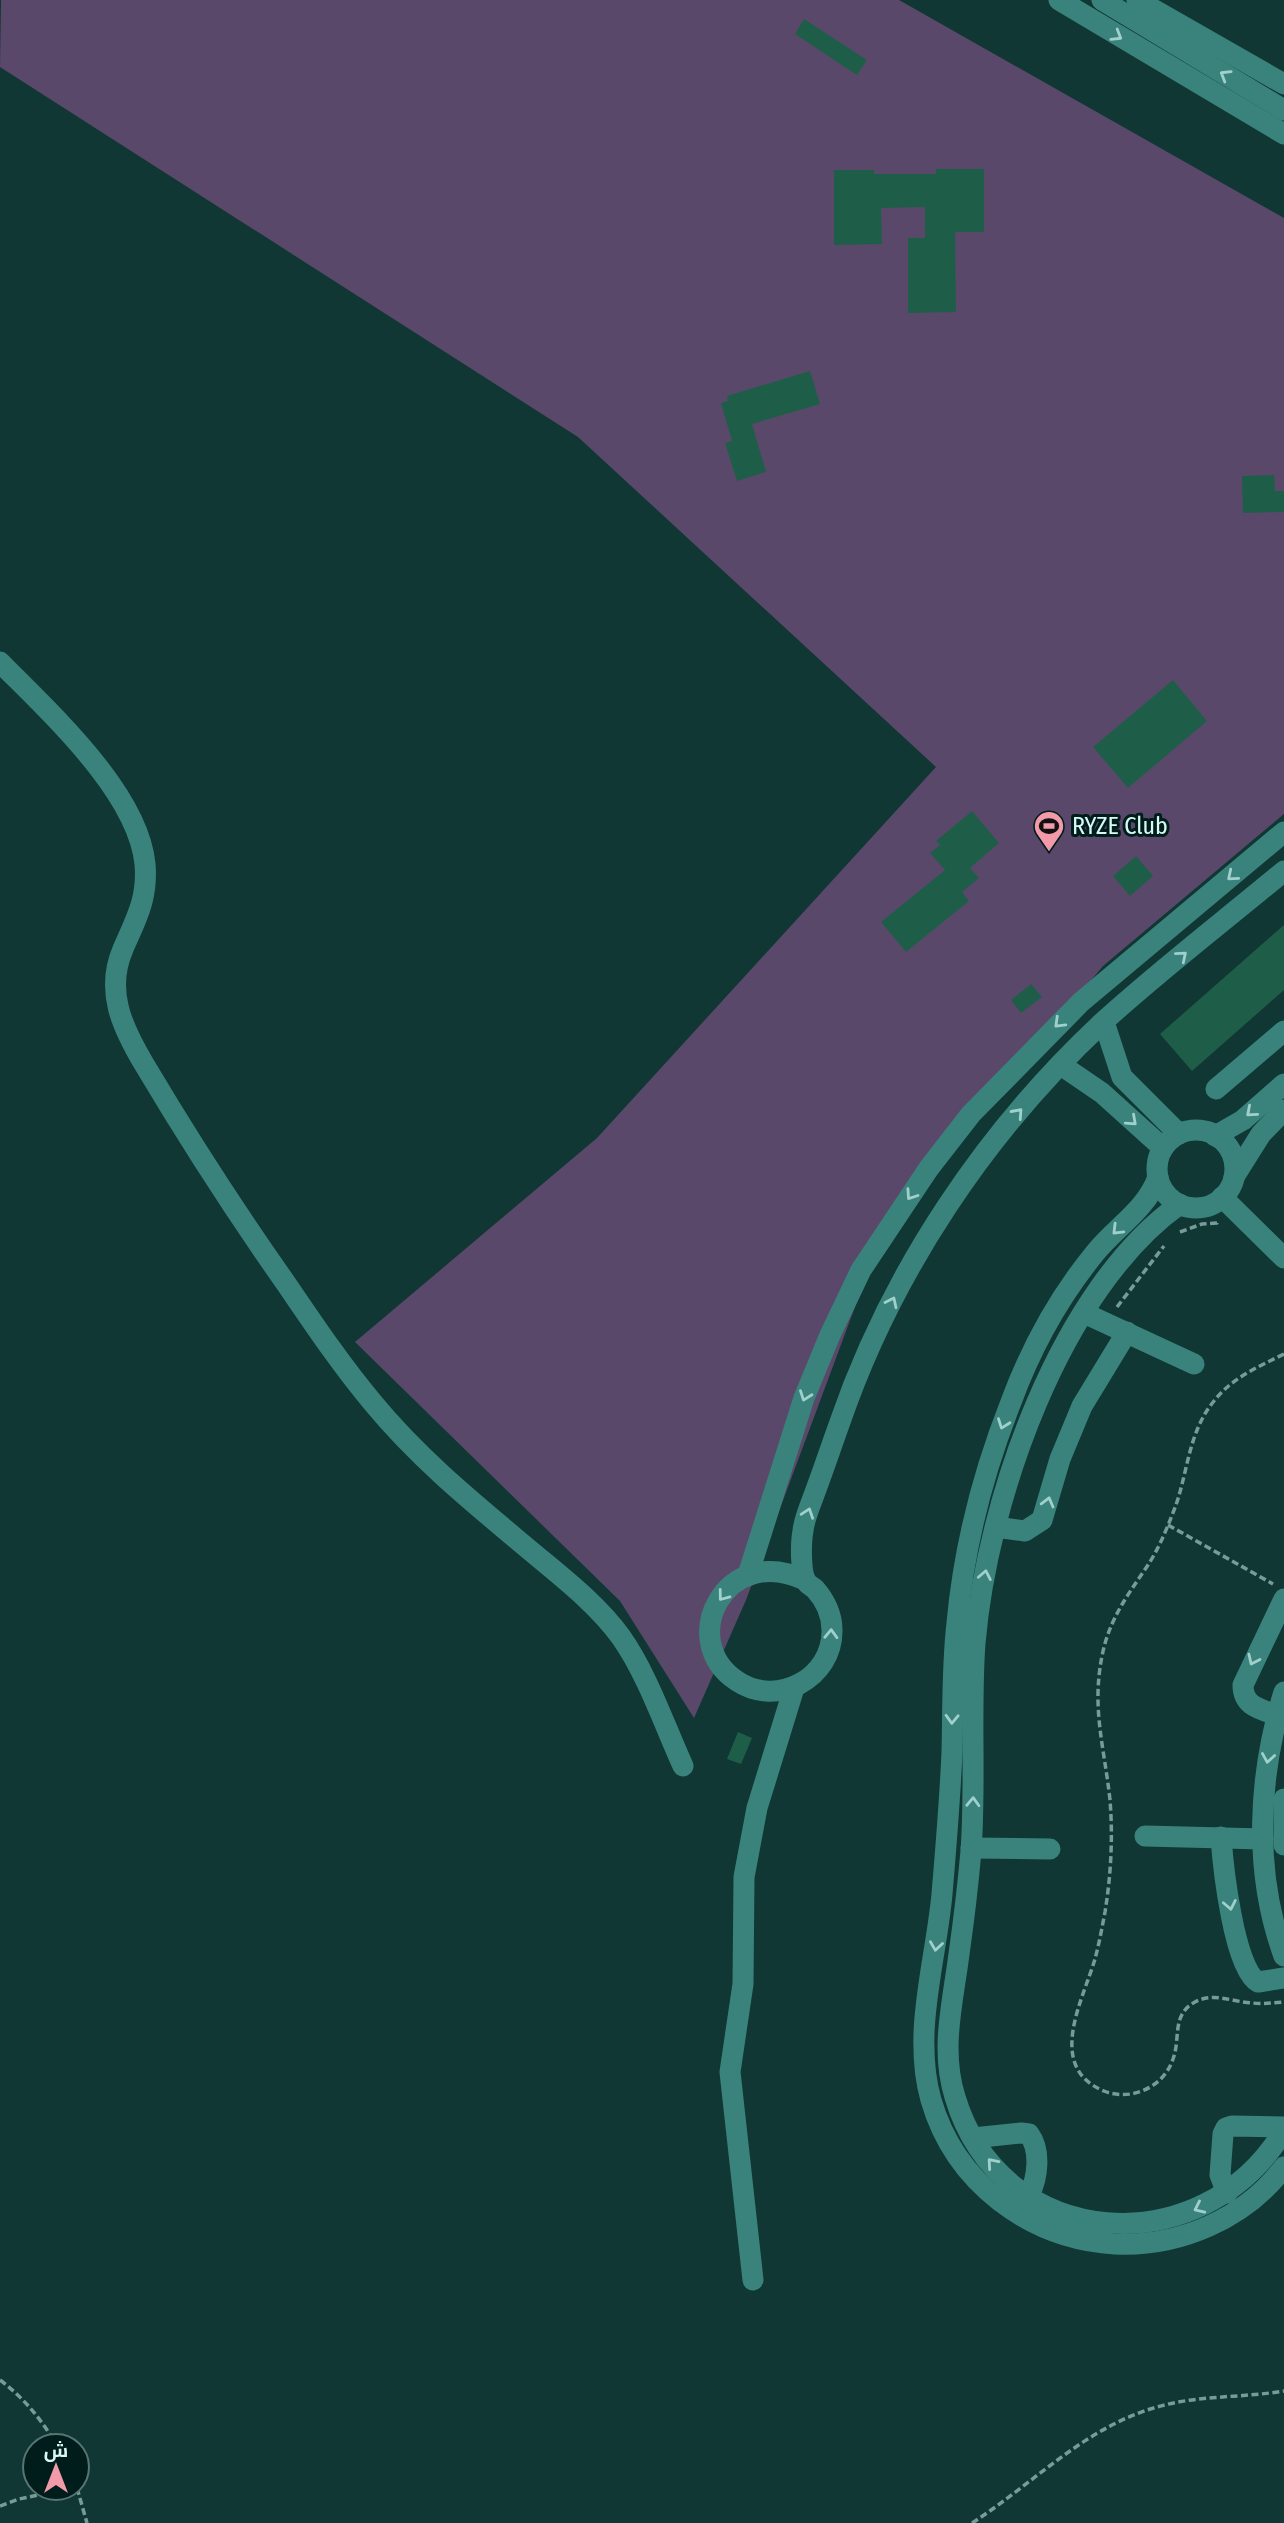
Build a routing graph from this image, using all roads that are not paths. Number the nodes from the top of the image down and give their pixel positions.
1 (1059, 0) edge
2 (1102, 0) edge
3 (1137, 0) edge
4 (1284, 84) edge
5 (1284, 110) edge
6 (1284, 134) edge
7 (0, 662) edge
8 (1284, 832) edge
9 (1284, 871) edge
10 (1104, 1022) junction
11 (1284, 1031) edge
12 (1061, 1065) junction
13 (1284, 1084) edge
14 (1216, 1089) dead end
15 (1284, 1110) edge
16 (1179, 1134) junction
17 (1215, 1136) junction
18 (1163, 1148) junction
19 (1158, 1177) junction
20 (1234, 1177) junction
21 (1226, 1201) junction
22 (1180, 1204) junction
23 (1284, 1258) edge
24 (1084, 1313) junction
25 (1126, 1332) junction
26 (1194, 1364) dead end
27 (996, 1527) junction
28 (748, 1574) junction
29 (805, 1580) junction
30 (1284, 1599) edge
31 (963, 1671) junction
32 (794, 1688) junction
33 (1284, 1692) edge
34 (1277, 1715) junction
35 (683, 1766) dead end
36 (1284, 1799) edge
37 (1284, 1827) edge
38 (1145, 1836) dead end
39 (1221, 1838) junction
40 (1274, 1842) edge
41 (971, 1848) junction
42 (1050, 1849) dead end
43 (1275, 1883) edge
44 (1284, 1956) edge
45 (1284, 1978) edge
46 (1284, 2128) edge
47 (973, 2138) junction
48 (1284, 2167) edge
49 (1227, 2193) junction
50 (1029, 2195) junction
51 (753, 2280) dead end

1 -> 6 street
5 -> 2 street
3 - 4 street
7 - 35 street
8 -> 28 street
10 -> 9 street
10 - 12 street
10 - 16 street
11 - 14 street
12 -> 18 street
29 -> 12 street
13 -> 17 street
15 - 20 street
16 - 17 street
16 - 18 street
17 - 20 street
18 - 19 street
19 - 22 street
19 -> 31 street
20 - 21 street
21 - 22 street
21 - 23 street
22 - 24 street
24 - 25 street
24 - 27 street
25 - 26 street
27 -> 25 street
31 -> 27 street
28 - 29 street
28 -> 32 street
32 -> 29 street
30 -> 34 street
41 -> 31 street
31 -> 48 street
32 - 51 street
33 - 34 street
34 -> 40 street
36 - 37 street
37 - 40 street
38 - 39 street
39 - 40 street
39 -> 45 street
40 - 43 street
41 - 42 street
41 - 47 street
43 - 44 street
46 - 49 street
46 - 49 street
50 -> 47 street
47 - 50 street
49 -> 50 street

